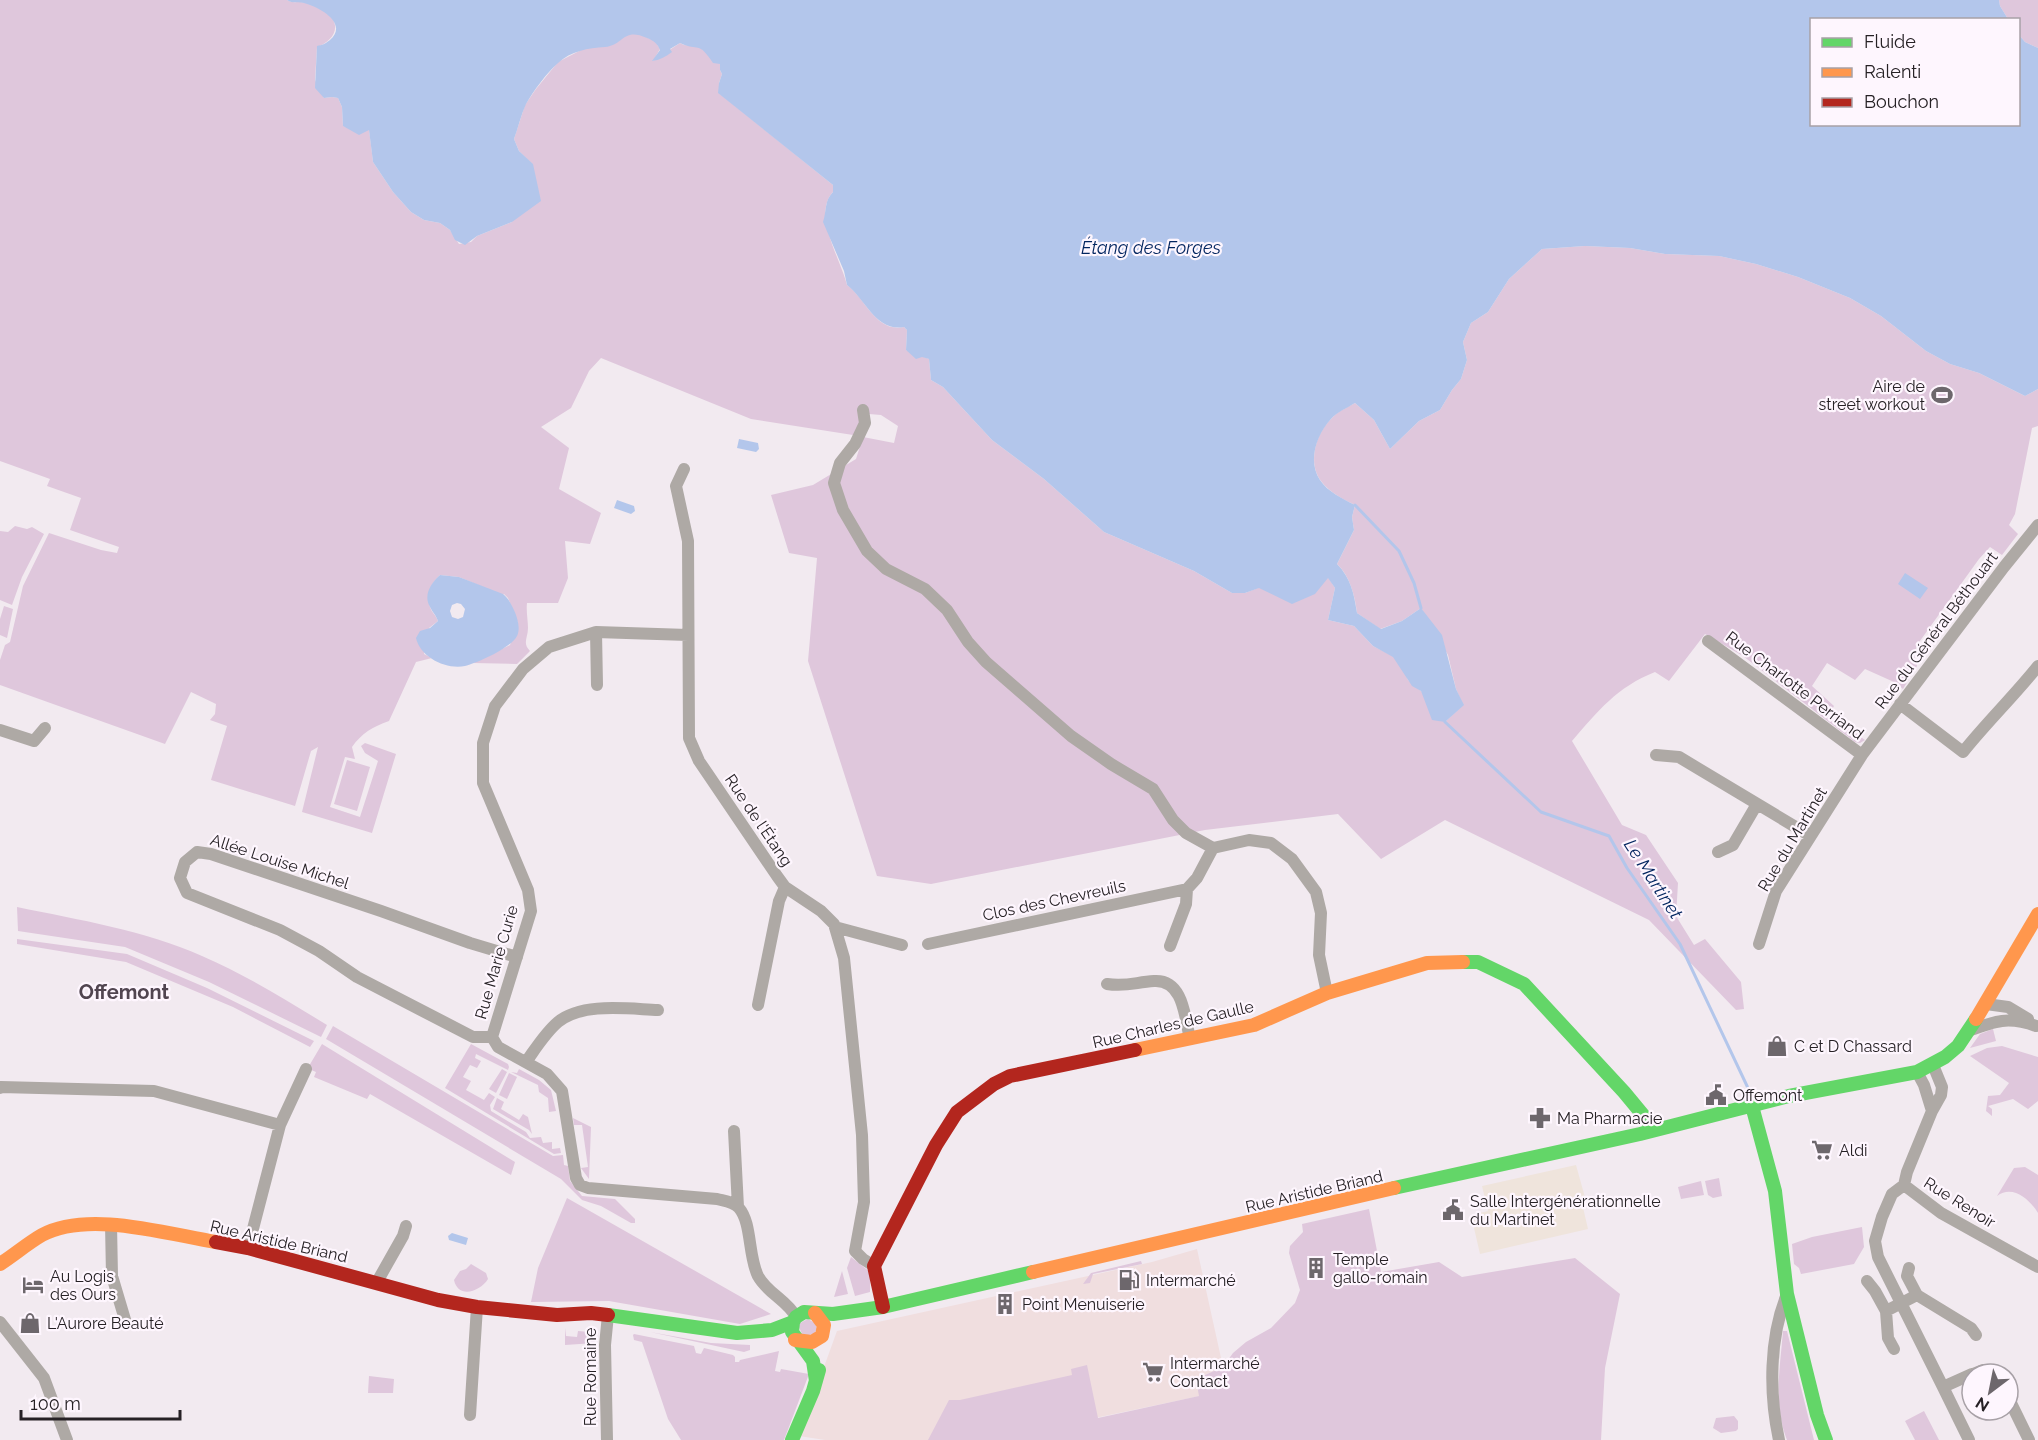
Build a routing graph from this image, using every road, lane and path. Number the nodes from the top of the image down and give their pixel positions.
1 (864, 416) dead end
2 (684, 469) dead end
3 (2038, 525) edge
4 (596, 632) junction
5 (688, 635) junction
6 (1708, 641) dead end
7 (2038, 666) edge
8 (597, 685) dead end
9 (1900, 704) junction
10 (45, 728) dead end
11 (0, 730) edge
12 (1656, 755) dead end
13 (1862, 755) junction
14 (1758, 804) junction
15 (1809, 836) junction
16 (1213, 849) junction
17 (1718, 852) dead end
18 (785, 887) junction
19 (1187, 889) junction
20 (2038, 914) edge
21 (835, 927) junction
22 (928, 944) dead end
23 (1759, 944) dead end
24 (902, 945) dead end
25 (1170, 946) dead end
26 (517, 957) junction
27 (1107, 984) dead end
28 (1327, 993) junction
29 (1986, 1004) junction
30 (758, 1005) dead end
31 (658, 1010) dead end
32 (2037, 1027) edge
33 (1968, 1031) junction
34 (492, 1037) junction
35 (1190, 1040) junction
36 (526, 1062) junction
37 (1933, 1065) junction
38 (306, 1069) dead end
39 (1917, 1072) junction
40 (0, 1088) edge
41 (1752, 1106) junction
42 (1932, 1111) junction
43 (280, 1125) junction
44 (1651, 1130) junction
45 (734, 1131) dead end
46 (1904, 1185) junction
47 (738, 1207) junction
48 (111, 1224) junction
49 (406, 1226) dead end
50 (248, 1248) junction
51 (1, 1261) edge
52 (874, 1266) junction
53 (2038, 1267) edge
54 (1909, 1268) dead end
55 (1868, 1281) dead end
56 (377, 1282) junction
57 (767, 1290) junction
58 (1787, 1294) junction
59 (1917, 1295) junction
60 (1901, 1304) junction
61 (477, 1307) junction
62 (883, 1307) junction
63 (1886, 1311) junction
64 (812, 1313) junction
65 (607, 1319) junction
66 (794, 1320) junction
67 (0, 1322) edge
68 (126, 1323) dead end
69 (823, 1334) junction
70 (1976, 1335) dead end
71 (800, 1342) junction
72 (1894, 1349) dead end
73 (1960, 1379) edge
74 (816, 1381) junction
75 (1943, 1387) junction
76 (470, 1415) dead end
77 (2020, 1422) edge
78 (67, 1440) edge
79 (607, 1440) edge
80 (792, 1440) edge
81 (1779, 1440) edge
82 (1826, 1440) edge
83 (1969, 1440) edge
84 (2029, 1440) edge

1 - 16 street
2 - 5 street, Rue de l'Étang
3 - 9 street, Rue du Général Béthouart
4 - 5 street, Rue Marie Curie
4 - 8 street
4 - 26 street, Rue Marie Curie
5 - 18 street, Rue de l'Étang
6 - 13 street, Rue Charlotte Perriand
7 - 9 street
9 - 13 street, Rue du Général Béthouart
10 - 11 street
12 - 14 street
13 - 15 street, Rue du Martinet
14 - 15 street
14 - 17 street
15 - 23 street, Rue du Martinet
16 - 19 street
16 - 28 street
18 - 21 street, Rue de l'Étang
18 - 30 street
19 - 22 street, Clos des Chevreuils
19 - 25 street
20 - 29 street, Rue Aristide Briand
21 - 24 street
21 - 52 street, Rue de l'Étang
26 - 34 street, Rue Marie Curie
26 - 34 street, Allée Louise Michel
27 - 35 street
28 - 35 street, Rue Charles de Gaulle
28 - 44 street, Rue Charles de Gaulle
29 - 32 street
29 - 33 street, Rue Aristide Briand
31 - 36 street
32 - 33 street
33 - 37 street, Rue Aristide Briand
34 - 36 street, Rue Marie Curie
35 - 52 street, Rue Charles de Gaulle
36 - 47 street, Rue Marie Curie
37 - 39 street, Rue Aristide Briand
37 - 42 street, Rue Renoir
38 - 43 street
39 - 41 street, Rue Aristide Briand
39 - 42 street
40 - 43 street
41 - 44 street, Rue Aristide Briand
41 - 58 street
42 - 46 street, Rue Renoir
43 - 50 street
44 - 62 street, Rue Aristide Briand
45 - 47 street
46 - 53 street, Rue Renoir
46 - 60 street
47 - 57 street
48 - 50 street, Rue Aristide Briand
48 - 51 street, Rue Aristide Briand
48 - 68 street
49 - 56 street
50 - 56 street, Rue Aristide Briand
52 - 62 street
54 - 59 street
55 - 63 street
56 - 61 street, Rue Aristide Briand
57 - 64 street
57 - 66 street
58 - 81 street
58 - 82 street
59 - 60 street
59 - 70 street
60 - 63 street
60 - 75 street
61 - 65 street, Rue Aristide Briand
61 - 76 street
62 - 64 street, Rue Aristide Briand
62 - 69 street, Rue Aristide Briand
63 - 72 street
64 - 66 street
64 - 69 street
65 - 66 street, Rue Aristide Briand
65 - 71 street, Rue Aristide Briand
65 - 79 street, Rue Romaine
66 - 71 street
67 - 78 street
69 - 71 street
69 - 74 street
71 - 74 street
73 - 75 street
74 - 80 street
75 - 83 street
77 - 84 street

